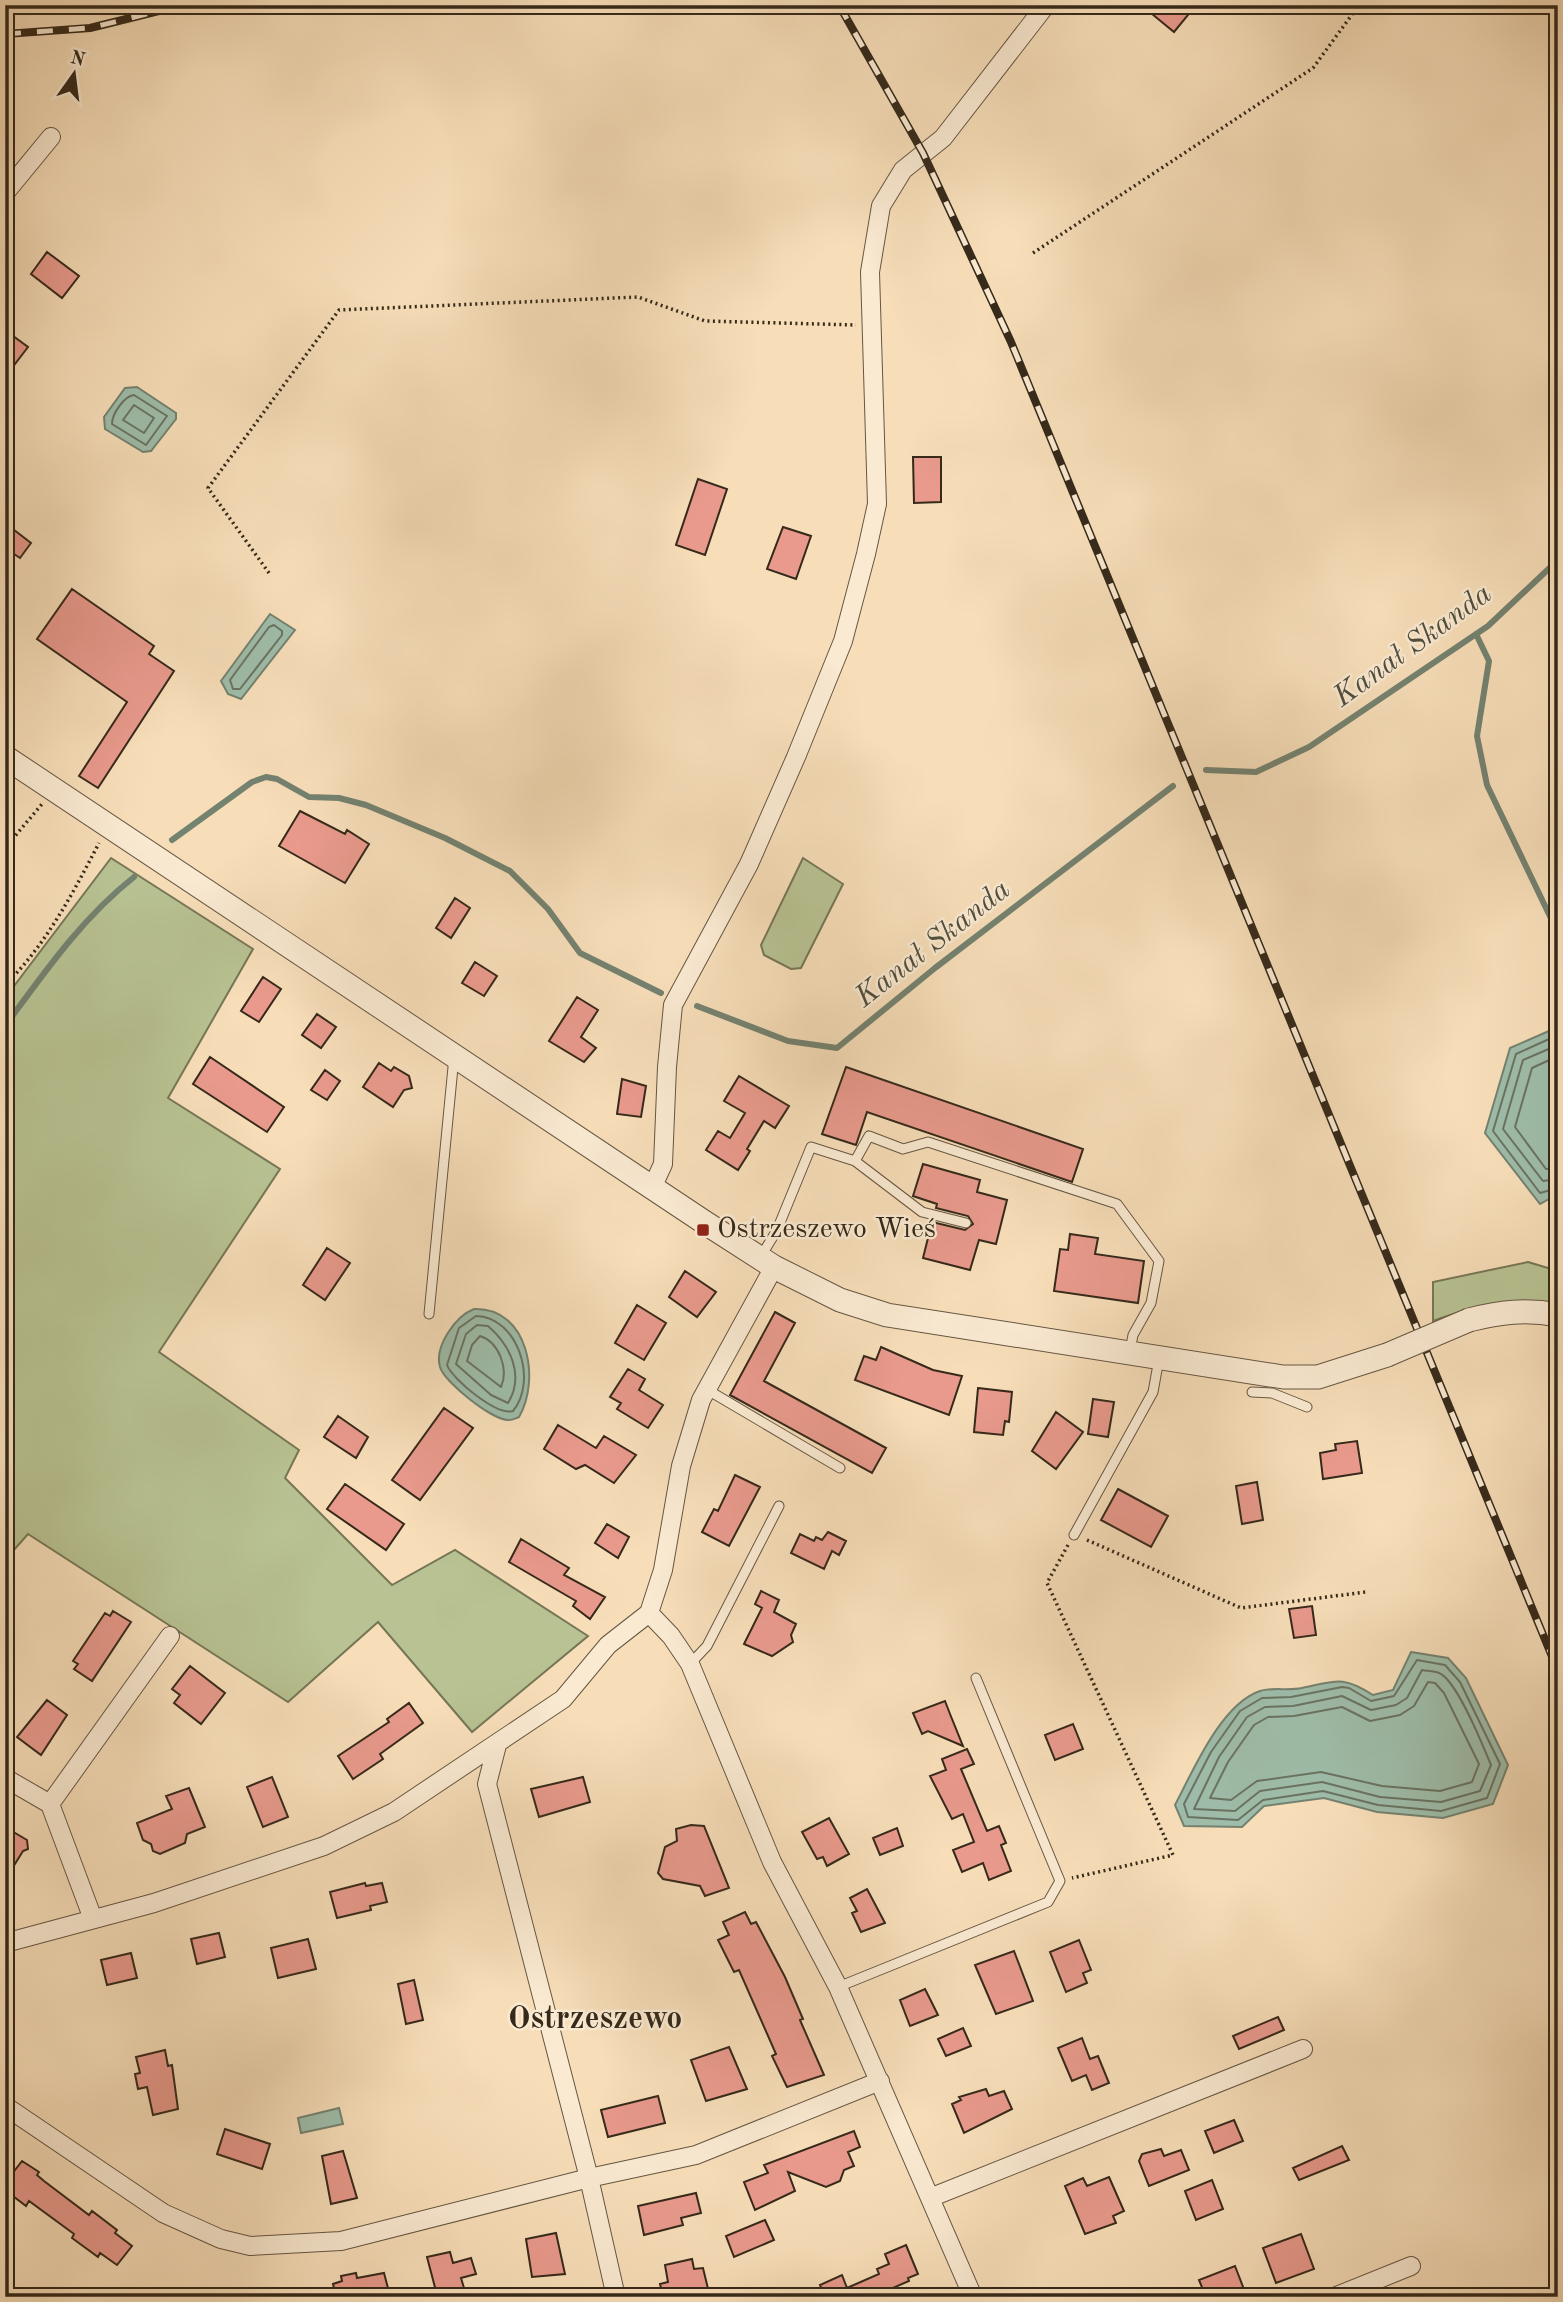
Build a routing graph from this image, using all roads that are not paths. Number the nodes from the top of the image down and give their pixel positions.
1 (1046, 5) edge
2 (51, 136) dead end
3 (5, 193) edge
4 (5, 757) edge
5 (454, 1055) junction
6 (855, 1161) junction
7 (652, 1188) junction
8 (967, 1223) dead end
9 (767, 1263) junction
10 (429, 1314) dead end
11 (1558, 1315) edge
12 (1129, 1354) junction
13 (1159, 1359) junction
14 (1270, 1384) junction
15 (706, 1389) junction
16 (1252, 1392) dead end
17 (1307, 1407) dead end
18 (840, 1468) dead end
19 (779, 1506) dead end
20 (1074, 1535) road end
21 (649, 1614) junction
22 (170, 1636) dead end
23 (690, 1664) junction
24 (976, 1678) dead end
25 (498, 1745) junction
26 (5, 1778) edge
27 (50, 1804) junction
28 (93, 1919) junction
29 (5, 1943) edge
30 (838, 1987) junction
31 (1303, 2049) dead end
32 (880, 2081) junction
33 (5, 2106) edge
34 (589, 2178) junction
35 (932, 2196) junction
36 (1411, 2266) dead end
37 (617, 2297) edge
38 (973, 2297) edge
39 (1334, 2297) edge

1 - 7 street
2 - 3 street
4 - 5 street
5 - 7 street
5 - 10 lane
6 - 8 lane
6 - 9 lane
6 - 12 lane
7 - 9 street
9 - 12 street
9 - 15 street
11 - 14 street, bridge
12 - 13 street
13 - 14 street
13 - 20 lane
14 - 16 lane
14 - 17 lane
15 - 18 lane
15 - 21 street
19 - 23 lane
21 - 23 street
21 - 25 street
22 - 27 street
23 - 30 street
24 - 30 lane
25 - 28 street
25 - 34 street
26 - 27 street
27 - 28 street
28 - 29 street
30 - 32 street
31 - 35 street
32 - 34 street
32 - 35 street
33 - 34 street
34 - 37 street
35 - 38 street
36 - 39 street

